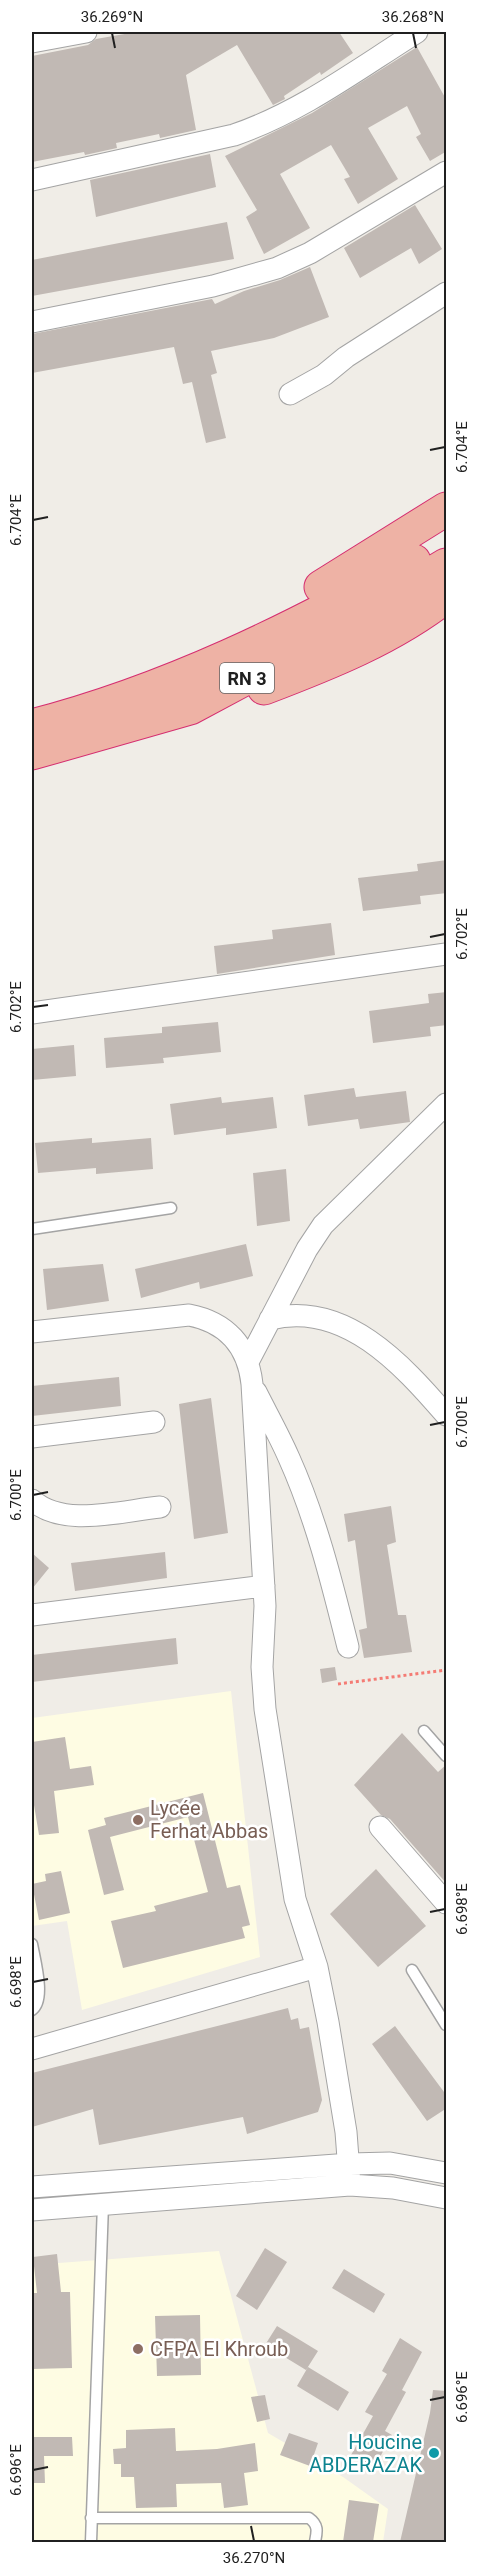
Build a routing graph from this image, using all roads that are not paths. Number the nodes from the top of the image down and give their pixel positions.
1 (86, 32) edge
2 (417, 32) edge
3 (32, 42) edge
4 (447, 172) edge
5 (32, 180) edge
6 (447, 293) edge
7 (32, 322) edge
8 (290, 394) dead end
9 (447, 509) edge
10 (447, 542) edge
11 (447, 565) edge
12 (447, 596) edge
13 (184, 693) junction
14 (32, 726) edge
15 (32, 753) edge
16 (447, 954) edge
17 (32, 1013) edge
18 (447, 1104) edge
19 (171, 1208) dead end
20 (32, 1229) edge
21 (270, 1319) junction
22 (32, 1332) edge
23 (248, 1362) junction
24 (252, 1384) junction
25 (447, 1415) edge
26 (154, 1422) dead end
27 (32, 1437) edge
28 (32, 1500) edge
29 (160, 1507) dead end
30 (264, 1586) junction
31 (32, 1615) edge
32 (348, 1647) dead end
33 (423, 1731) dead end
34 (447, 1756) edge
35 (381, 1827) dead end
36 (447, 1903) edge
37 (32, 1944) edge
38 (317, 1967) junction
39 (412, 1970) dead end
40 (32, 2010) edge
41 (447, 2025) edge
42 (32, 2049) edge
43 (350, 2164) junction
44 (447, 2173) edge
45 (350, 2185) junction
46 (32, 2187) edge
47 (447, 2198) edge
48 (104, 2204) junction
49 (32, 2210) edge
50 (91, 2518) junction
51 (91, 2542) edge
52 (315, 2542) edge

1 - 3 street
2 - 5 street
4 - 7 street
6 - 8 street
9 - 13 highway
10 - 13 highway, RN 3
11 - 13 highway, RN 3
12 - 13 highway
13 - 14 highway, RN 3
13 - 15 highway, RN 3
16 - 17 street
18 - 21 street
19 - 20 lane
21 - 23 street
21 - 25 street
22 - 23 street
23 - 24 street
24 - 30 street
24 - 32 street
26 - 27 street
28 - 29 street
30 - 31 street
30 - 38 street
33 - 34 lane
35 - 36 street
37 - 40 lane
38 - 42 street
38 - 43 street
39 - 41 lane
43 - 44 street
43 - 45 street
43 - 46 street
45 - 47 street
45 - 48 street
48 - 49 street
48 - 50 lane
50 - 51 lane
50 - 52 lane

